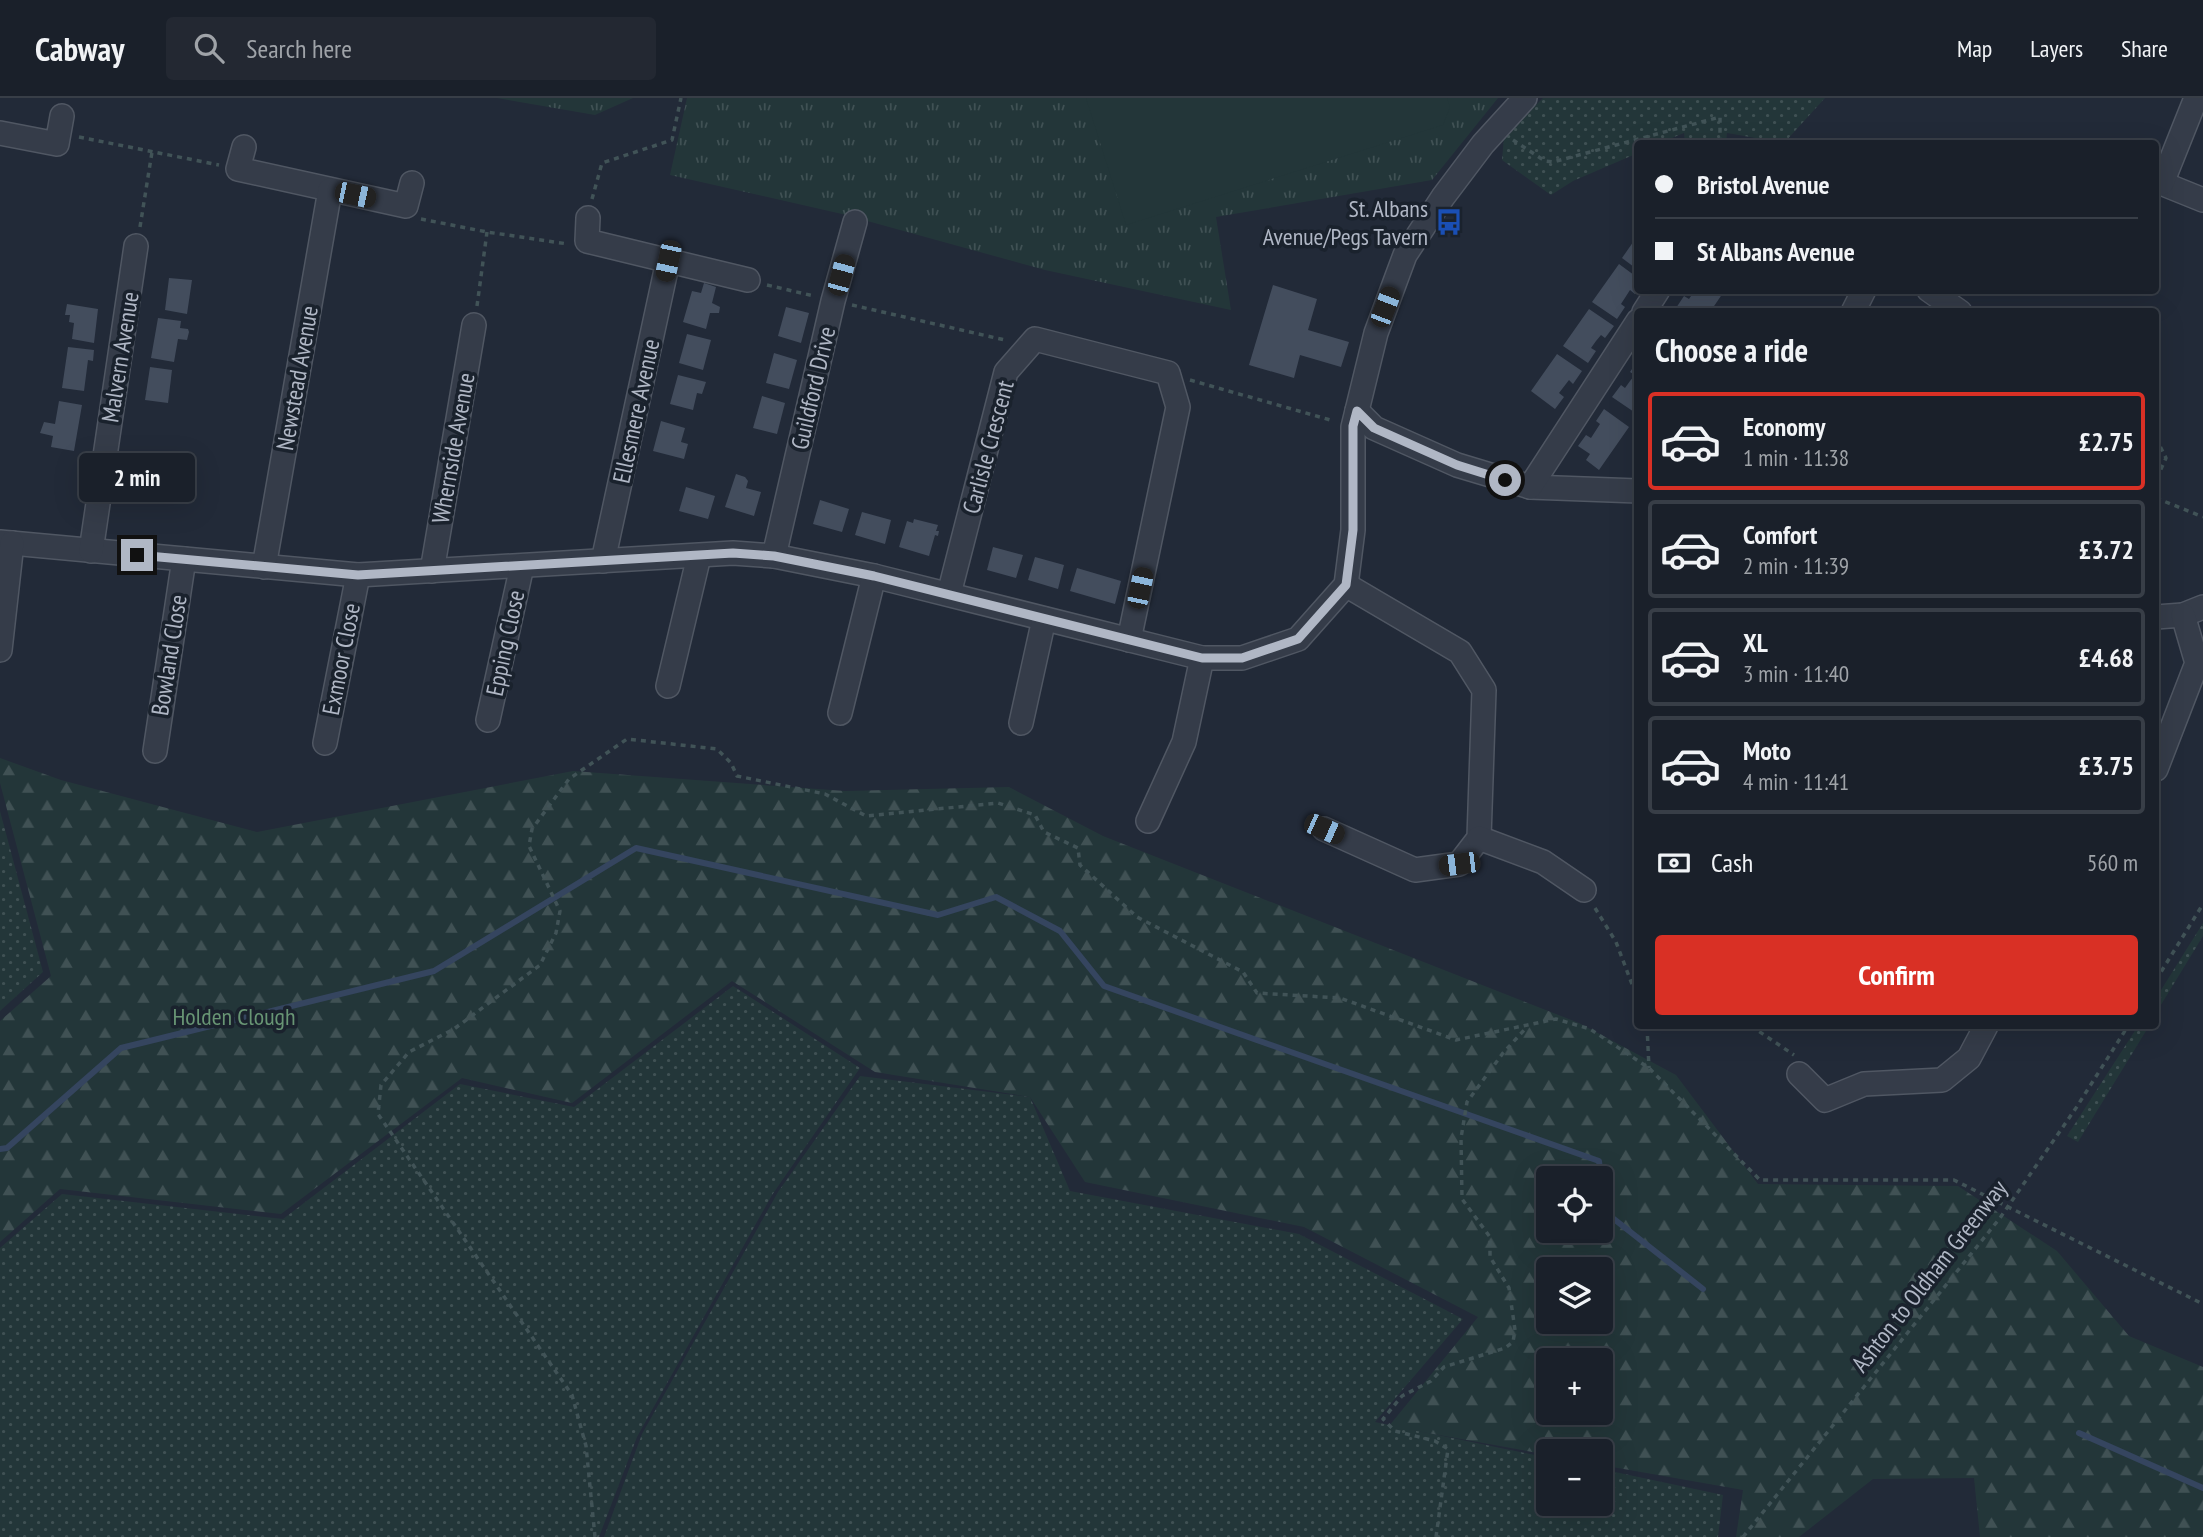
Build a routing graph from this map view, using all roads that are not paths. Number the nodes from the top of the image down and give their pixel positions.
1 (1525, 98) edge
2 (2196, 98) edge
3 (60, 124) road end
4 (0, 133) edge
5 (241, 158) road end
6 (2159, 182) edge
7 (412, 183) dead end
8 (330, 190) junction
9 (2203, 200) edge
10 (855, 222) dead end
11 (587, 229) road end
12 (136, 246) road end
13 (668, 261) junction
14 (748, 280) road end
15 (1935, 294) edge
16 (1954, 308) edge
17 (474, 325) road end
18 (1634, 327) edge
19 (1355, 419) junction
20 (1530, 487) junction
21 (1634, 491) edge
22 (6, 542) edge
23 (91, 551) junction
24 (699, 555) junction
25 (774, 556) junction
26 (184, 559) junction
27 (603, 561) junction
28 (522, 566) junction
29 (264, 567) junction
30 (432, 571) junction
31 (358, 575) junction
32 (874, 576) junction
33 (1346, 585) junction
34 (949, 594) junction
35 (2193, 611) edge
36 (2159, 617) edge
37 (1044, 619) junction
38 (1129, 640) junction
39 (0, 650) edge
40 (1202, 658) junction
41 (668, 686) dead end
42 (840, 713) dead end
43 (488, 720) dead end
44 (1021, 723) dead end
45 (325, 743) dead end
46 (155, 751) dead end
47 (2159, 761) edge
48 (1148, 821) dead end
49 (1324, 829) dead end
50 (1479, 838) junction
51 (1584, 890) road end
52 (1984, 1029) edge
53 (1799, 1074) road end

1 - 19 street
2 - 6 street
3 - 4 street
5 - 8 street
6 - 9 street
7 - 8 street
8 - 29 street, Newstead Avenue
10 - 25 street, Guildford Drive
11 - 13 street
12 - 23 street, Malvern Avenue
13 - 14 street
13 - 27 street, Ellesmere Avenue
15 - 16 street
17 - 30 street, Whernside Avenue
18 - 20 street
19 - 20 street
19 - 33 street
20 - 21 street
22 - 23 street
22 - 39 street
23 - 26 street
24 - 25 street
24 - 27 street
24 - 41 street
25 - 32 street
26 - 29 street
26 - 46 street, Bowland Close
27 - 28 street
28 - 30 street
28 - 43 street, Epping Close
29 - 31 street
30 - 31 street
31 - 45 street, Exmoor Close
32 - 34 street
32 - 42 street
33 - 40 street
33 - 50 street
34 - 37 street
34 - 38 street, Carlisle Crescent
35 - 36 street
35 - 47 street
37 - 38 street
37 - 44 street
38 - 40 street
40 - 48 street
49 - 50 street
50 - 51 street
52 - 53 street

